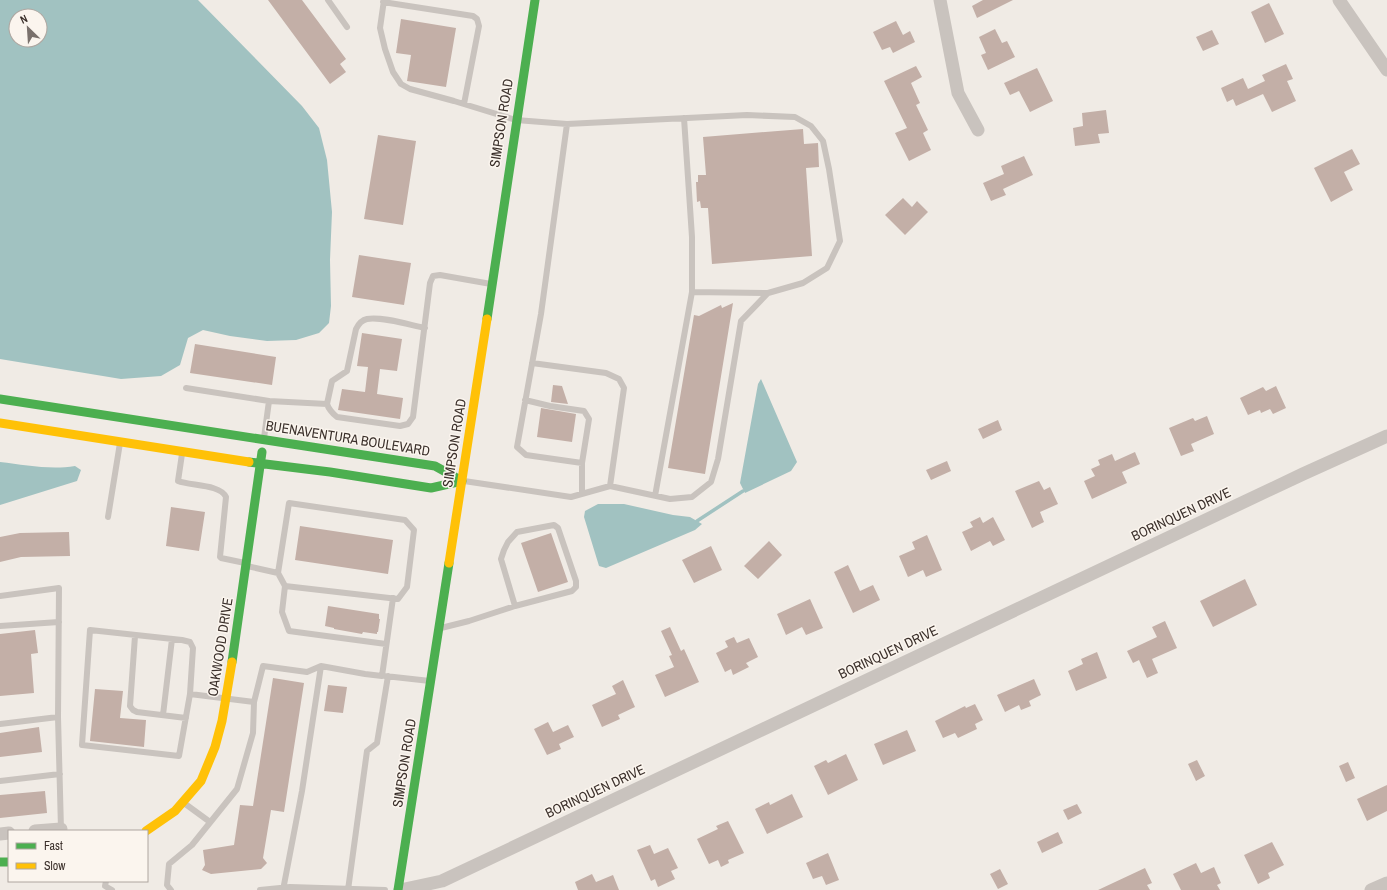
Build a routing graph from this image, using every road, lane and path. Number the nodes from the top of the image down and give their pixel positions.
1 (328, 0) edge
2 (535, 0) edge
3 (940, 0) edge
4 (1339, 0) edge
5 (383, 1) edge
6 (347, 27) dead end
7 (1387, 70) edge
8 (464, 104) junction
9 (684, 118) junction
10 (516, 120) junction
11 (567, 124) junction
12 (978, 130) dead end
13 (492, 285) junction
14 (692, 292) junction
15 (768, 293) junction
16 (425, 328) junction
17 (532, 363) junction
18 (186, 388) dead end
19 (0, 399) edge
20 (525, 400) junction
21 (269, 401) junction
22 (327, 404) junction
23 (0, 423) edge
24 (1387, 436) edge
25 (264, 439) junction
26 (120, 442) junction
27 (182, 451) junction
28 (582, 463) junction
29 (260, 464) junction
30 (462, 481) junction
31 (610, 486) junction
32 (582, 494) junction
33 (655, 496) junction
34 (108, 517) dead end
35 (246, 565) junction
36 (278, 573) junction
37 (285, 586) junction
38 (0, 596) edge
39 (393, 598) junction
40 (515, 606) junction
41 (59, 622) junction
42 (0, 626) edge
43 (439, 628) junction
44 (135, 636) junction
45 (172, 639) junction
46 (386, 644) junction
47 (321, 666) junction
48 (382, 676) junction
49 (388, 676) junction
50 (430, 681) junction
51 (190, 694) junction
52 (226, 699) junction
53 (254, 702) junction
54 (163, 715) junction
55 (58, 717) junction
56 (186, 718) junction
57 (0, 724) edge
58 (60, 774) junction
59 (0, 781) edge
60 (183, 802) junction
61 (210, 822) junction
62 (61, 830) edge
63 (147, 830) edge
64 (1387, 883) edge
65 (104, 886) edge
66 (284, 889) edge
67 (348, 889) edge
68 (112, 890) edge
69 (171, 890) edge
70 (260, 890) edge
71 (385, 890) edge
72 (399, 890) edge
73 (1371, 890) edge

1 - 6 lane
2 - 10 main road, SIMPSON ROAD
3 - 12 street
4 - 7 street
5 - 8 lane
5 - 8 lane
8 - 10 lane
9 - 11 lane
9 - 14 lane
9 - 15 lane
10 - 11 lane
10 - 13 main road, SIMPSON ROAD
11 - 17 lane
13 - 16 lane
13 - 30 main road, SIMPSON ROAD
14 - 15 lane
14 - 33 lane
15 - 33 lane
16 - 22 lane
16 - 22 lane
17 - 20 lane
17 - 31 lane
18 - 21 lane
19 - 25 main road, BUENAVENTURA BOULEVARD
20 - 28 lane
20 - 28 lane
21 - 22 lane
21 - 25 lane
23 - 26 main road
24 - 72 street, BORINQUEN DRIVE
25 - 29 main road, OAKWOOD DRIVE
25 - 30 main road, BUENAVENTURA BOULEVARD
26 - 27 main road
26 - 34 lane
27 - 29 main road
27 - 35 lane
28 - 32 lane
29 - 30 main road
29 - 35 main road, OAKWOOD DRIVE
30 - 32 lane
30 - 43 main road, SIMPSON ROAD
31 - 32 lane
31 - 33 lane
35 - 36 lane
35 - 52 main road, OAKWOOD DRIVE
36 - 37 lane
36 - 39 lane
37 - 39 lane
37 - 46 lane
38 - 41 lane
39 - 46 lane
40 - 40 lane
40 - 43 lane
41 - 42 lane
41 - 55 lane
43 - 50 main road, SIMPSON ROAD
44 - 45 lane
44 - 54 lane
44 - 56 lane
45 - 51 lane
45 - 54 lane
46 - 48 lane
47 - 48 lane
47 - 53 lane
47 - 66 lane
48 - 49 lane
49 - 50 lane
49 - 67 lane
50 - 72 main road, SIMPSON ROAD
51 - 52 lane
51 - 56 lane
52 - 53 lane
52 - 60 main road, OAKWOOD DRIVE
53 - 61 lane
54 - 56 lane
55 - 57 lane
55 - 58 lane
58 - 59 lane
58 - 62 lane
60 - 61 lane
60 - 63 main road, OAKWOOD DRIVE
61 - 69 lane
64 - 73 street
65 - 68 lane
66 - 67 lane
66 - 70 lane
67 - 71 lane

